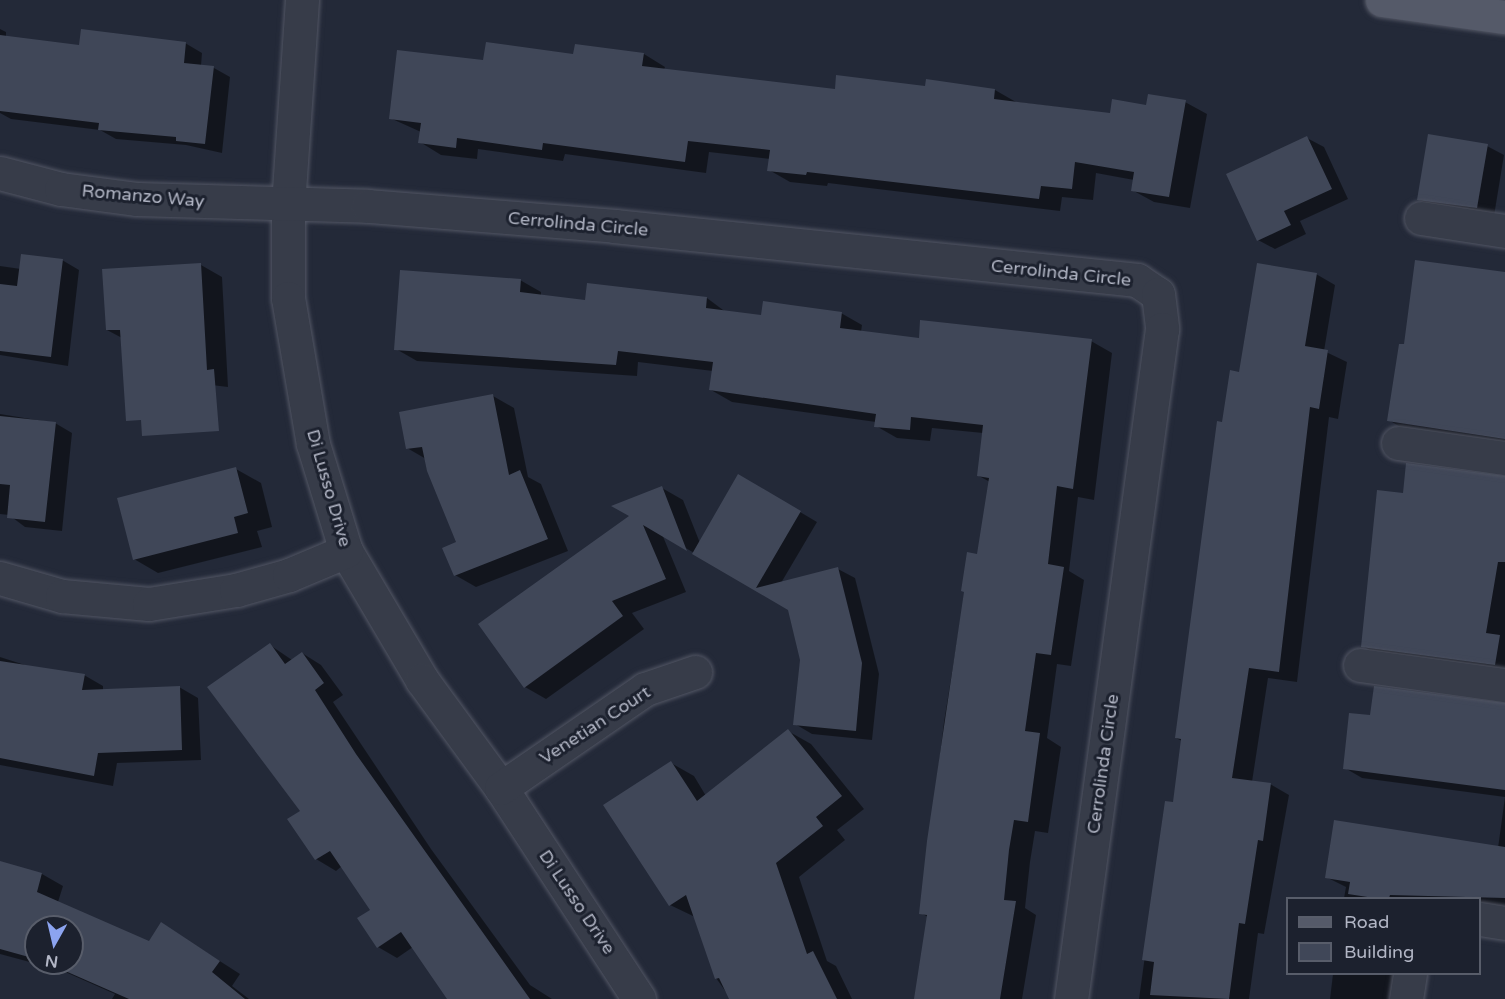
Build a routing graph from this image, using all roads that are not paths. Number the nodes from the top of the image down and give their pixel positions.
1 (302, 0) edge
2 (1382, 0) edge
3 (1505, 17) edge
4 (0, 173) edge
5 (288, 204) junction
6 (1421, 218) dead end
7 (1505, 231) edge
8 (1398, 442) dead end
9 (1505, 458) edge
10 (346, 551) junction
11 (0, 579) edge
12 (1360, 665) dead end
13 (694, 672) dead end
14 (1505, 685) edge
15 (501, 788) junction
16 (1481, 919) edge
17 (1505, 923) edge
18 (1410, 975) edge
19 (639, 999) edge
20 (1071, 999) edge
21 (1406, 999) edge

1 - 5 street, Di Lusso Drive
2 - 3 main road
4 - 5 street, Romanzo Way
5 - 10 street, Di Lusso Drive
5 - 20 street, Cerrolinda Circle
6 - 7 street
8 - 9 street
10 - 11 street
10 - 15 street, Di Lusso Drive
12 - 14 street
13 - 15 street, Venetian Court
15 - 19 street, Di Lusso Drive
16 - 17 street
18 - 21 street

